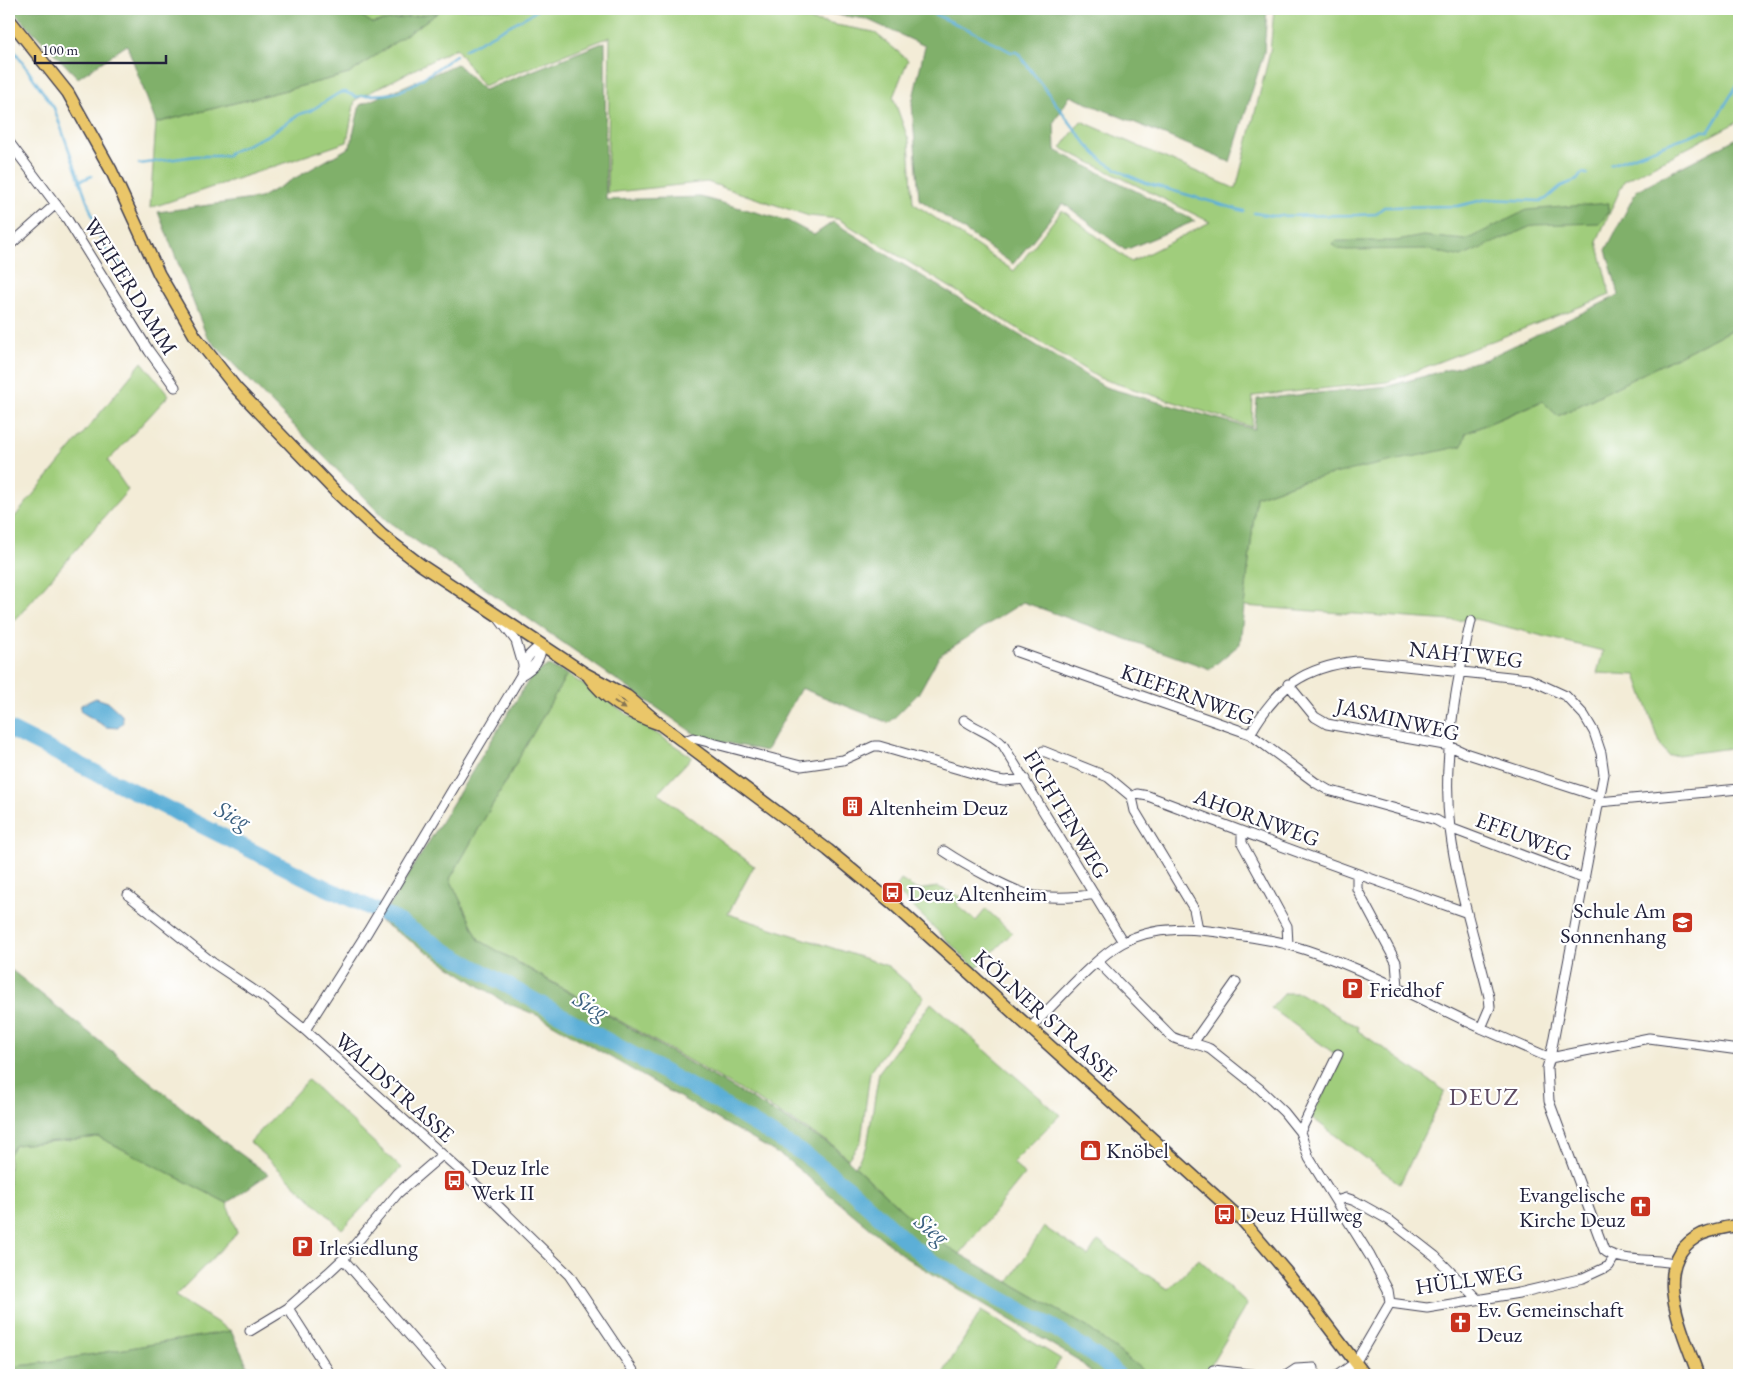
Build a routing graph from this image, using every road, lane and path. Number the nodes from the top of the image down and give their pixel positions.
1 (9, 19) edge
2 (9, 142) edge
3 (56, 204) junction
4 (9, 246) edge
5 (175, 387) dead end
6 (495, 614) junction
7 (1471, 621) dead end
8 (542, 644) junction
9 (1016, 652) dead end
10 (523, 665) junction
11 (1459, 670) junction
12 (522, 675) junction
13 (1288, 684) junction
14 (964, 720) dead end
15 (1250, 734) junction
16 (683, 741) junction
17 (1450, 746) junction
18 (1043, 751) dead end
19 (1025, 779) junction
20 (1739, 789) edge
21 (1132, 797) junction
22 (1600, 800) junction
23 (1450, 828) junction
24 (1242, 832) junction
25 (944, 851) dead end
26 (1357, 874) junction
27 (1585, 879) junction
28 (1094, 894) junction
29 (128, 895) dead end
30 (1465, 912) junction
31 (1198, 929) junction
32 (1124, 942) junction
33 (1288, 944) junction
34 (1098, 962) junction
35 (1236, 982) dead end
36 (1398, 987) junction
37 (1030, 1028) junction
38 (1481, 1028) junction
39 (305, 1030) junction
40 (1193, 1042) junction
41 (1739, 1050) edge
42 (1338, 1054) dead end
43 (1550, 1058) junction
44 (1300, 1132) junction
45 (442, 1155) junction
46 (1336, 1201) junction
47 (1739, 1225) edge
48 (1614, 1257) junction
49 (342, 1259) junction
50 (1675, 1263) junction
51 (1477, 1299) junction
52 (1390, 1303) junction
53 (288, 1308) junction
54 (250, 1331) dead end
55 (1355, 1363) junction
56 (1314, 1368) dead end
57 (1213, 1370) dead end
58 (330, 1375) edge
59 (444, 1375) edge
60 (636, 1375) edge
61 (1260, 1375) edge
62 (1287, 1375) edge
63 (1338, 1375) edge
64 (1365, 1375) edge
65 (1698, 1375) edge

1 - 6 main road, KÖLNER STRASSE
2 - 3 street, WEIHERDAMM
3 - 4 street, WEIHERDAMM
3 - 5 street, WEIHERDAMM
6 - 8 main road, KÖLNER STRASSE
6 - 10 street, WALDSTRASSE
7 - 11 street
8 - 10 street
8 - 12 street, WALDSTRASSE
8 - 16 main road, KÖLNER STRASSE
9 - 15 street, KIEFERNWEG
10 - 12 street, WALDSTRASSE
11 - 13 street, NAHTWEG
11 - 17 street
11 - 22 street, NAHTWEG
12 - 39 street, WALDSTRASSE
13 - 15 street, NAHTWEG
13 - 17 street, JASMINWEG
14 - 19 street, FICHTENWEG
15 - 23 street, KIEFERNWEG
16 - 19 street
16 - 37 main road, KÖLNER STRASSE
17 - 22 street, JASMINWEG
17 - 23 street
18 - 21 street
19 - 28 street, FICHTENWEG
20 - 22 street
21 - 24 street, AHORNWEG
21 - 31 street
22 - 27 street, NAHTWEG
23 - 27 street, EFEUWEG
23 - 30 street
24 - 26 street, AHORNWEG
24 - 33 street
25 - 28 street
26 - 30 street, AHORNWEG
26 - 36 street
27 - 43 street, NAHTWEG
28 - 32 street, FICHTENWEG
29 - 39 street, WALDSTRASSE
30 - 38 street
31 - 32 street
31 - 33 street
32 - 34 street
33 - 36 street
34 - 37 street
34 - 40 street
35 - 40 street
36 - 38 street
37 - 55 main road, KÖLNER STRASSE
38 - 43 street
39 - 45 street, WALDSTRASSE
40 - 44 street
41 - 43 street
42 - 44 street
43 - 48 street, NAHTWEG
44 - 46 street
45 - 49 street
45 - 60 street, WALDSTRASSE
46 - 51 street
46 - 52 street
47 - 50 main road
48 - 50 street
48 - 51 street, HÜLLWEG
49 - 53 street
49 - 59 street
50 - 65 main road
51 - 52 street, HÜLLWEG
52 - 55 street, HÜLLWEG
53 - 54 street
53 - 58 street
55 - 63 street
55 - 64 main road, KÖLNER STRASSE
56 - 62 street
57 - 61 street

